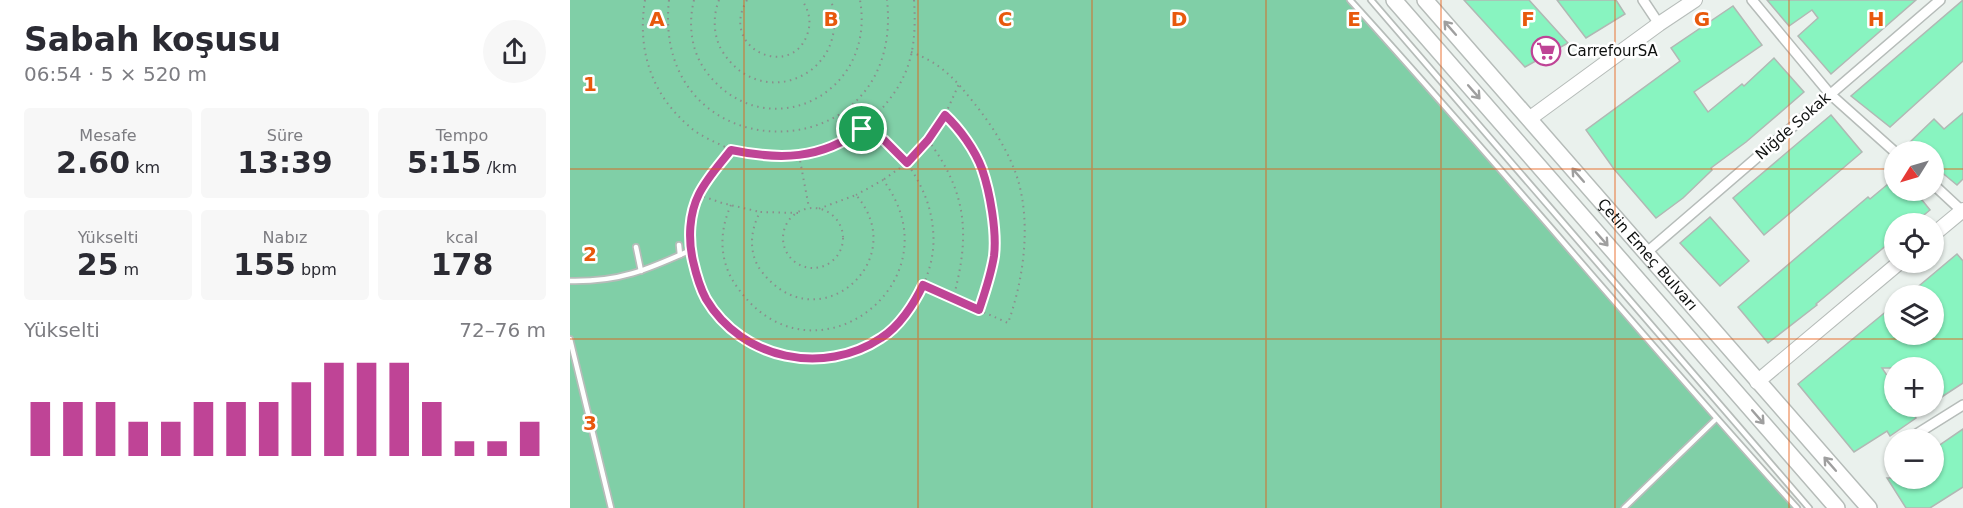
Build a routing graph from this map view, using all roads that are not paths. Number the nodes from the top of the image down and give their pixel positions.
1 (1350, 0) edge
2 (1371, 0) edge
3 (1394, 0) edge
4 (1425, 0) edge
5 (1643, 0) edge
6 (1695, 0) edge
7 (1752, 0) edge
8 (1940, 0) edge
9 (1659, 24) junction
10 (1830, 94) junction
11 (1529, 119) junction
12 (1884, 142) edge
13 (1944, 194) edge
14 (1963, 210) edge
15 (1944, 226) edge
16 (678, 244) dead end
17 (636, 247) dead end
18 (691, 250) road end
19 (1646, 253) junction
20 (680, 255) junction
21 (641, 271) junction
22 (1887, 273) edge
23 (570, 282) edge
24 (570, 339) edge
25 (1757, 381) junction
26 (1739, 396) junction
27 (1963, 405) edge
28 (1716, 418) junction
29 (1925, 429) edge
30 (611, 508) edge
31 (1624, 508) edge
32 (1797, 508) edge
33 (1809, 508) edge
34 (1837, 508) edge
35 (1869, 508) edge

1 - 28 lane
2 - 33 lane
3 -> 26 main road, Çetin Emeç Bulvarı
11 -> 4 main road, Çetin Emeç Bulvarı
5 - 9 street
6 - 9 main road
7 - 10 street
8 - 10 street, Niğde Sokak
9 - 11 main road
10 - 12 street
10 - 19 street, Niğde Sokak
19 -> 11 main road, Çetin Emeç Bulvarı
13 - 14 street
14 - 15 main road
16 - 20 lane
17 - 21 lane
18 - 20 lane
19 - 25 main road, Çetin Emeç Bulvarı
20 - 21 lane
21 - 23 lane
22 - 25 main road
24 - 30 lane
25 - 26 main road
35 -> 25 main road, Çetin Emeç Bulvarı
26 -> 34 main road, Çetin Emeç Bulvarı
27 - 29 street
28 - 31 lane
28 - 32 lane

